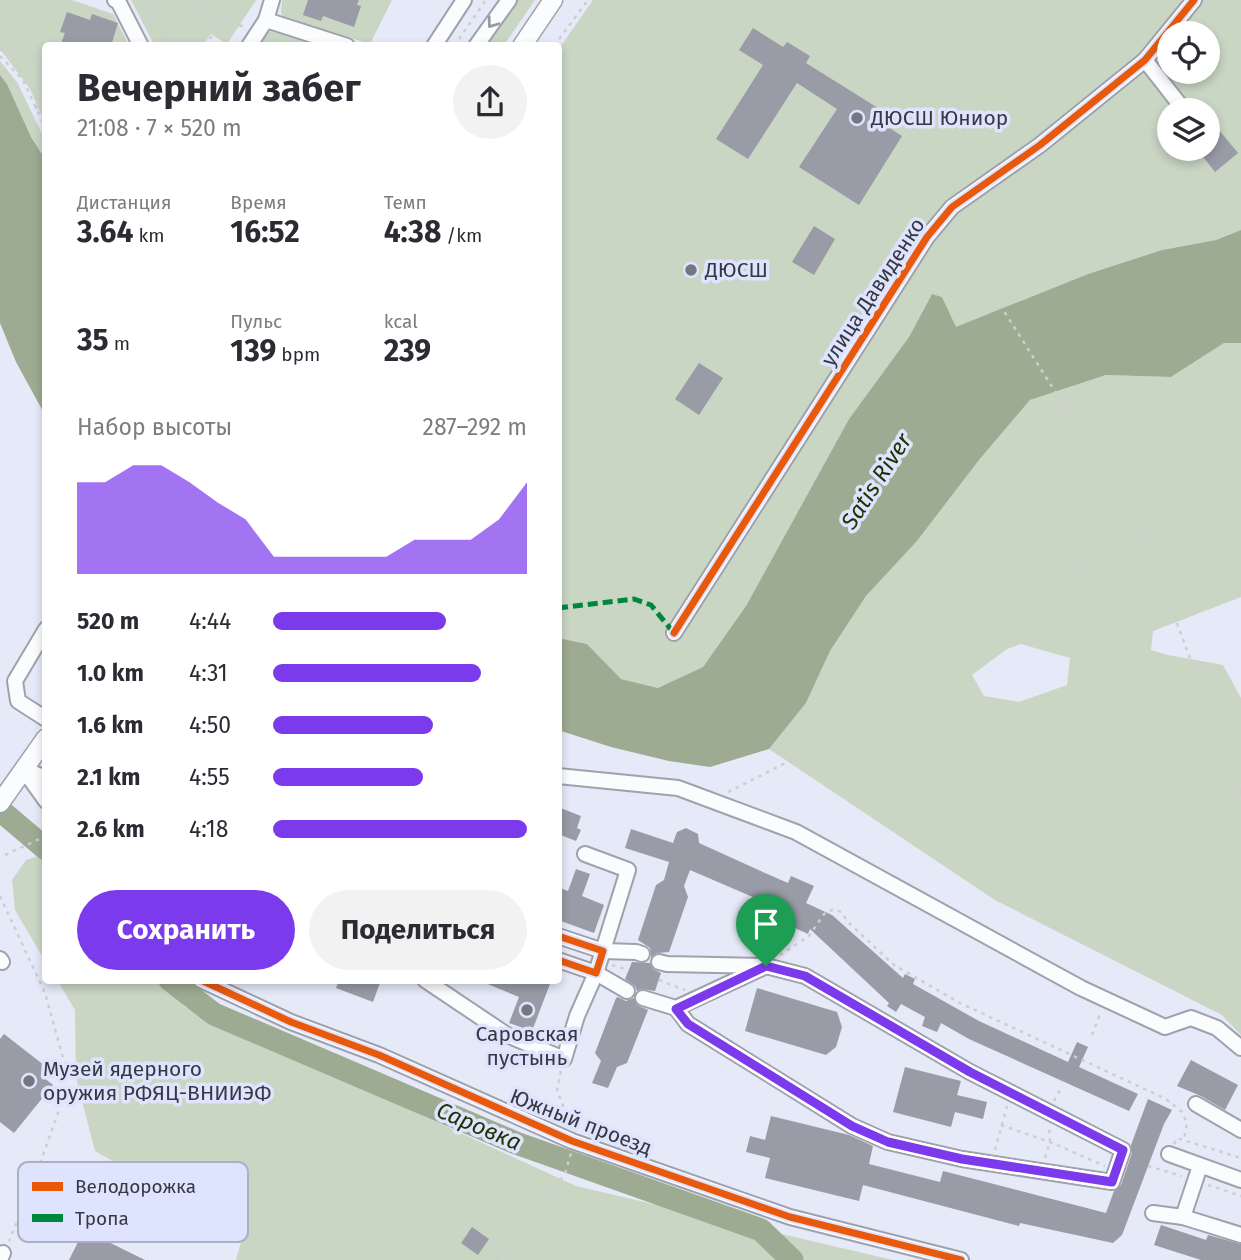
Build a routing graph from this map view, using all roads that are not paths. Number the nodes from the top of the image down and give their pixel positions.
1 (115, 0) edge
2 (272, 0) edge
3 (464, 0) edge
4 (509, 0) edge
5 (553, 0) edge
6 (1195, 0) edge
7 (262, 25) junction
8 (139, 42) edge
9 (251, 42) edge
10 (331, 42) edge
11 (437, 42) edge
12 (479, 42) edge
13 (525, 42) edge
14 (1145, 60) junction
15 (1175, 98) edge
16 (674, 633) dead end
17 (42, 636) edge
18 (42, 716) edge
19 (42, 746) edge
20 (33, 764) edge
21 (562, 776) edge
22 (42, 790) edge
23 (0, 803) edge
24 (585, 854) dead end
25 (562, 937) edge
26 (603, 951) junction
27 (642, 954) dead end
28 (562, 961) edge
29 (659, 962) dead end
30 (766, 966) junction
31 (596, 973) junction
32 (210, 984) edge
33 (431, 984) edge
34 (627, 991) dead end
35 (643, 998) dead end
36 (676, 1009) junction
37 (1241, 1048) edge
38 (1196, 1104) dead end
39 (1241, 1130) edge
40 (1168, 1154) dead end
41 (1200, 1166) junction
42 (1241, 1180) edge
43 (1153, 1213) dead end
44 (1183, 1217) junction
45 (1241, 1235) edge
46 (961, 1260) edge

1 - 8 street
2 - 7 street
3 - 11 street
4 -> 12 street
5 - 13 main road
6 - 14 street, улица Давиденко
7 - 9 street
7 - 10 street
14 - 15 street
14 - 16 street, улица Давиденко
17 - 18 street
19 - 20 main road
20 - 22 street
20 - 23 main road
21 - 37 street
24 - 26 street
25 - 26 street
26 - 27 street
26 - 31 street
28 - 31 street
29 - 30 street
30 - 36 street
30 - 36 street
31 - 33 street
31 - 34 street
32 - 46 street, Южный проезд
35 - 36 street
38 - 39 street
40 - 41 street
41 - 42 street
41 - 44 street
43 - 44 street
44 - 45 street

